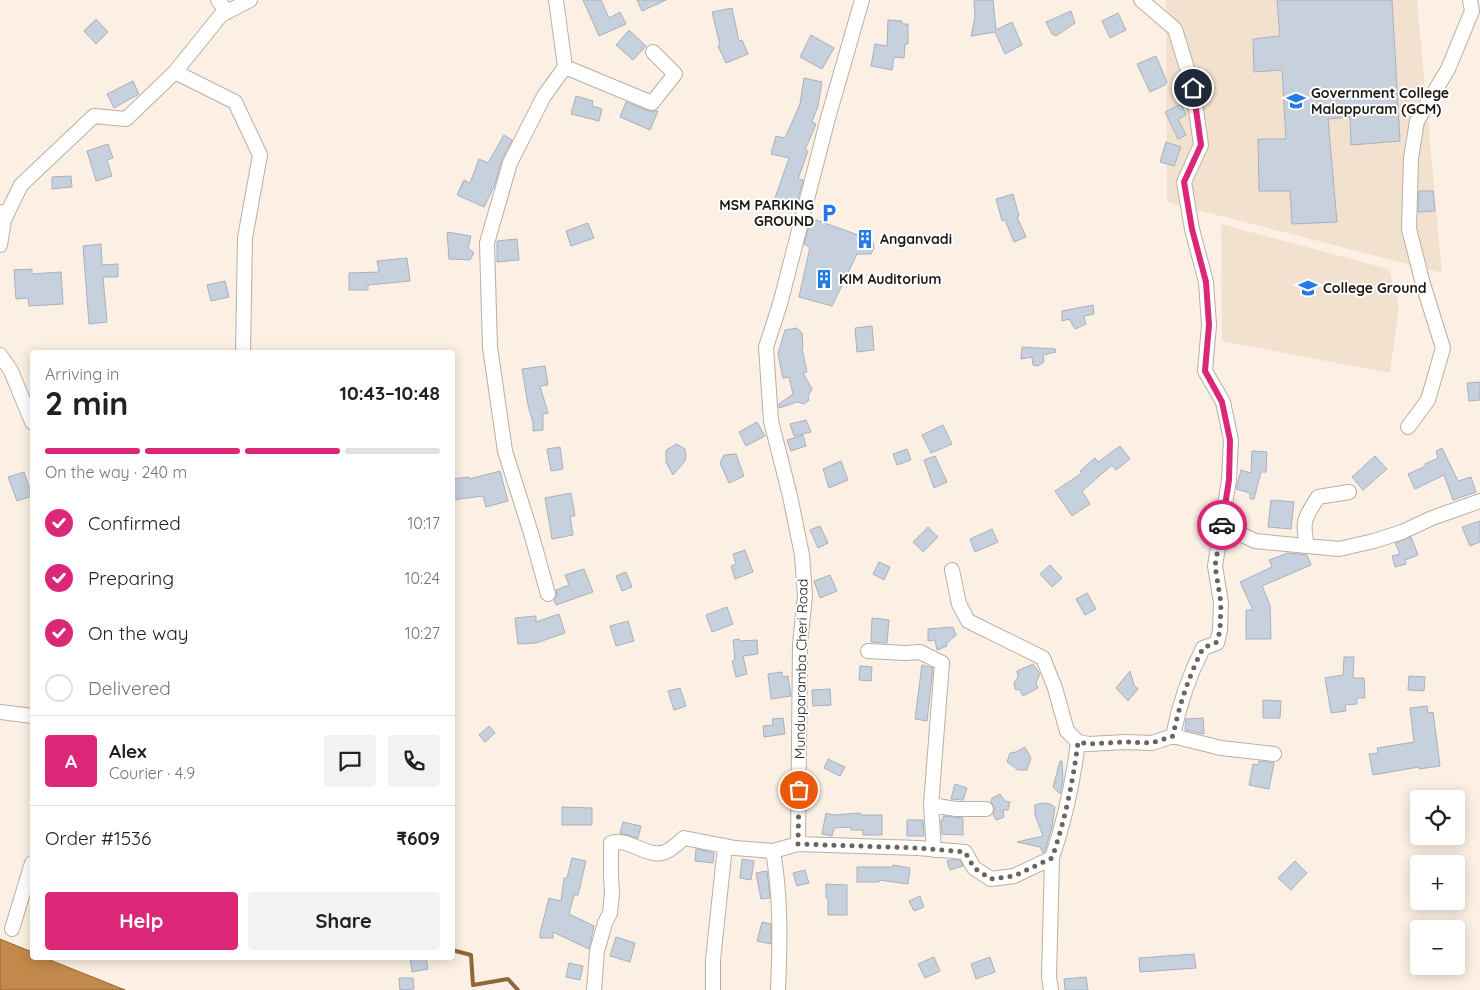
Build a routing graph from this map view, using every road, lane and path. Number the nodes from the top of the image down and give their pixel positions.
1 (250, 0) edge
2 (556, 0) edge
3 (862, 0) edge
4 (1141, 0) edge
5 (1470, 0) edge
6 (222, 8) edge
7 (652, 52) dead end
8 (565, 67) junction
9 (176, 72) junction
10 (2, 216) edge
11 (0, 245) edge
12 (243, 350) edge
13 (0, 355) edge
14 (30, 417) edge
15 (1408, 427) dead end
16 (1349, 492) dead end
17 (1480, 501) edge
18 (1222, 525) junction
19 (1307, 546) junction
20 (952, 570) dead end
21 (548, 594) dead end
22 (868, 651) dead end
23 (0, 712) edge
24 (30, 716) edge
25 (1173, 736) junction
26 (1078, 742) junction
27 (1274, 754) dead end
28 (932, 805) junction
29 (986, 809) dead end
30 (798, 844) junction
31 (725, 846) junction
32 (934, 850) junction
33 (773, 851) junction
34 (1052, 858) junction
35 (30, 870) edge
36 (12, 929) dead end
37 (594, 990) edge
38 (713, 990) edge
39 (778, 990) edge
40 (1052, 990) edge

1 - 6 street
2 - 8 street
3 - 30 street, Munduparamba Cheri Road
4 - 18 street
5 - 15 street
6 - 9 street
7 - 8 street
8 - 21 street
9 - 10 street
9 - 12 street
10 - 11 street
13 - 14 street
16 - 19 street
17 - 19 street
18 - 19 street
18 - 25 street
20 - 26 street
22 - 28 street
23 - 24 street
25 - 26 street
25 - 27 street
26 - 34 street
28 - 29 street
28 - 32 street
30 - 32 street
30 - 33 street
31 - 33 street
31 - 37 street
31 - 38 street
32 - 34 street
33 - 39 street
34 - 40 street
35 - 36 street

